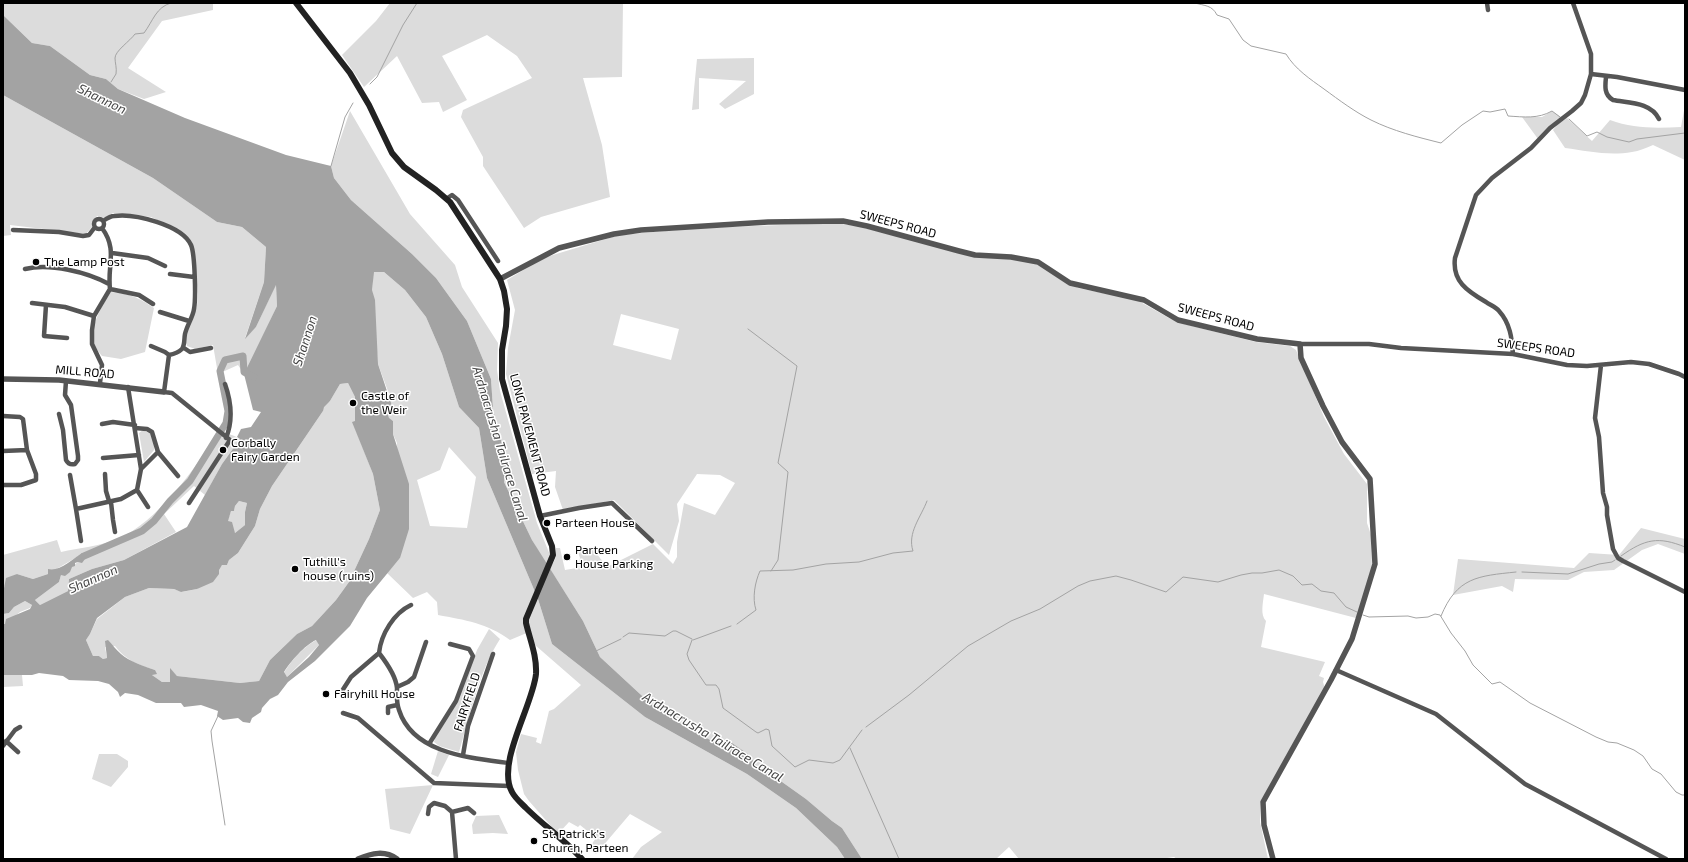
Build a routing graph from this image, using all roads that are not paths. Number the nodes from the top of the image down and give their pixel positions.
1 (296, 3) edge
2 (1487, 3) edge
3 (1573, 3) edge
4 (1488, 10) dead end
5 (1591, 74) junction
6 (1606, 77) junction
7 (1685, 90) edge
8 (1659, 119) dead end
9 (446, 199) junction
10 (103, 221) junction
11 (95, 227) junction
12 (102, 228) junction
13 (13, 230) dead end
14 (112, 253) junction
15 (498, 261) dead end
16 (165, 266) dead end
17 (25, 269) dead end
18 (170, 274) dead end
19 (194, 277) junction
20 (500, 279) junction
21 (110, 286) junction
22 (32, 303) dead end
23 (153, 304) dead end
24 (46, 305) junction
25 (160, 312) dead end
26 (94, 316) junction
27 (189, 321) junction
28 (67, 338) dead end
29 (1300, 344) junction
30 (151, 346) dead end
31 (184, 348) junction
32 (211, 348) dead end
33 (1513, 354) junction
34 (169, 355) junction
35 (1601, 365) junction
36 (1685, 377) edge
37 (3, 378) edge
38 (66, 381) junction
39 (100, 383) junction
40 (225, 384) dead end
41 (128, 387) junction
42 (164, 392) junction
43 (60, 414) dead end
44 (3, 416) edge
45 (102, 424) dead end
46 (135, 426) junction
47 (226, 438) junction
48 (27, 450) junction
49 (3, 451) edge
50 (158, 452) junction
51 (140, 455) junction
52 (103, 458) dead end
53 (141, 469) junction
54 (105, 474) dead end
55 (70, 475) dead end
56 (178, 476) dead end
57 (3, 485) edge
58 (137, 490) junction
59 (110, 502) junction
60 (189, 503) dead end
61 (148, 507) dead end
62 (76, 508) junction
63 (540, 516) junction
64 (116, 532) dead end
65 (81, 541) dead end
66 (652, 541) dead end
67 (1685, 592) edge
68 (411, 605) dead end
69 (426, 642) dead end
70 (450, 644) dead end
71 (379, 653) junction
72 (493, 654) dead end
73 (1336, 670) junction
74 (397, 688) junction
75 (342, 691) dead end
76 (397, 705) junction
77 (343, 713) dead end
78 (388, 713) dead end
79 (20, 727) dead end
80 (6, 741) junction
81 (429, 744) junction
82 (3, 746) edge
83 (18, 752) dead end
84 (462, 755) junction
85 (510, 763) junction
86 (510, 787) junction
87 (452, 812) junction
88 (474, 813) dead end
89 (428, 814) dead end
90 (358, 859) edge
91 (397, 859) edge
92 (456, 859) edge
93 (582, 859) edge
94 (1273, 859) edge
95 (1666, 859) edge

1 - 9 main road, LONG PAVEMENT ROAD
2 - 4 street
3 - 5 street
5 - 6 street
5 - 33 street
6 - 7 street
6 - 8 street
9 - 15 street
9 - 20 main road, LONG PAVEMENT ROAD
10 - 11 street
10 - 12 street
10 - 19 street
11 - 12 street
11 - 13 street
12 - 14 street
14 - 16 street
14 - 21 street
17 - 21 street
18 - 19 street
19 - 27 street
20 - 29 street, SWEEPS ROAD
20 - 63 main road, LONG PAVEMENT ROAD
21 - 23 street
21 - 26 street
22 - 24 street
24 - 26 street
24 - 28 street
25 - 27 street
26 - 39 street
27 - 31 street
29 - 33 street, SWEEPS ROAD
29 - 73 street
30 - 34 street
31 - 32 street
31 - 34 street
33 - 35 street, SWEEPS ROAD
34 - 42 street
35 - 36 street, SWEEPS ROAD
35 - 67 street
37 - 38 street, MILL ROAD
38 - 39 street, MILL ROAD
38 - 43 street
39 - 41 street, MILL ROAD
40 - 47 street
41 - 42 street, MILL ROAD
41 - 46 street
42 - 47 street
44 - 48 street
45 - 46 street
46 - 50 street
46 - 51 street
47 - 60 street
48 - 49 street
48 - 57 street
50 - 53 street
50 - 56 street
51 - 52 street
51 - 53 street
53 - 58 street
54 - 59 street
55 - 62 street
58 - 59 street
58 - 61 street
59 - 62 street
59 - 64 street
62 - 65 street
63 - 66 street
63 - 85 main road, LONG PAVEMENT ROAD
68 - 71 street
69 - 74 street
70 - 81 street, FAIRYFIELD
71 - 74 street
71 - 75 street
72 - 84 street, FAIRYFIELD
73 - 94 street
73 - 95 street
74 - 76 street
76 - 78 street
76 - 81 street
77 - 86 street
79 - 80 street
80 - 82 street
80 - 83 street
81 - 84 street
84 - 85 street
85 - 86 main road, LONG PAVEMENT ROAD
86 - 93 main road
87 - 88 street
87 - 89 street
87 - 92 street
90 - 91 street

